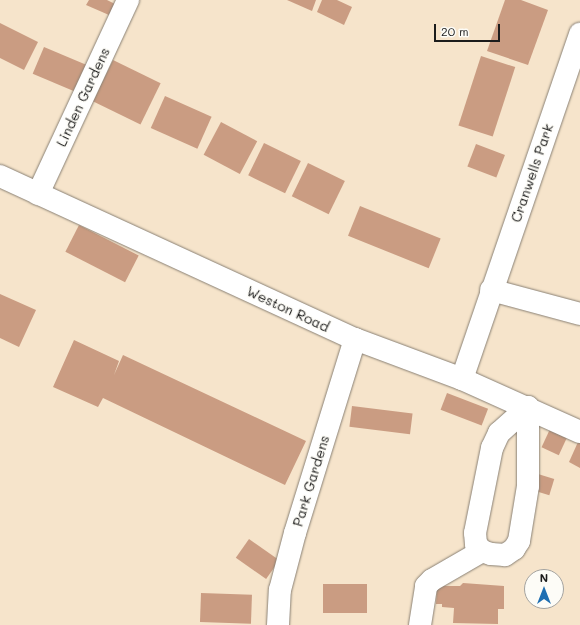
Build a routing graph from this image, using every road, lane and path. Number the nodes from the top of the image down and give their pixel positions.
1 (128, 0) edge
2 (580, 34) edge
3 (576, 56) edge
4 (0, 176) edge
5 (38, 194) junction
6 (491, 290) junction
7 (580, 314) edge
8 (355, 340) junction
9 (462, 379) junction
10 (528, 407) junction
11 (580, 432) edge
12 (482, 551) junction
13 (278, 625) edge
14 (420, 625) edge

1 - 5 street, Linden Gardens
2 - 3 street, Cranwells Park
3 - 6 street, Cranwells Park
4 - 5 street, Weston Road
5 - 8 street, Weston Road
6 - 7 street
6 - 9 street, Cranwells Park
8 - 9 street, Weston Road
8 - 13 street, Park Gardens
9 - 10 street, Weston Road
10 - 11 street, Weston Road
10 - 12 street
10 - 12 street
12 - 14 street

